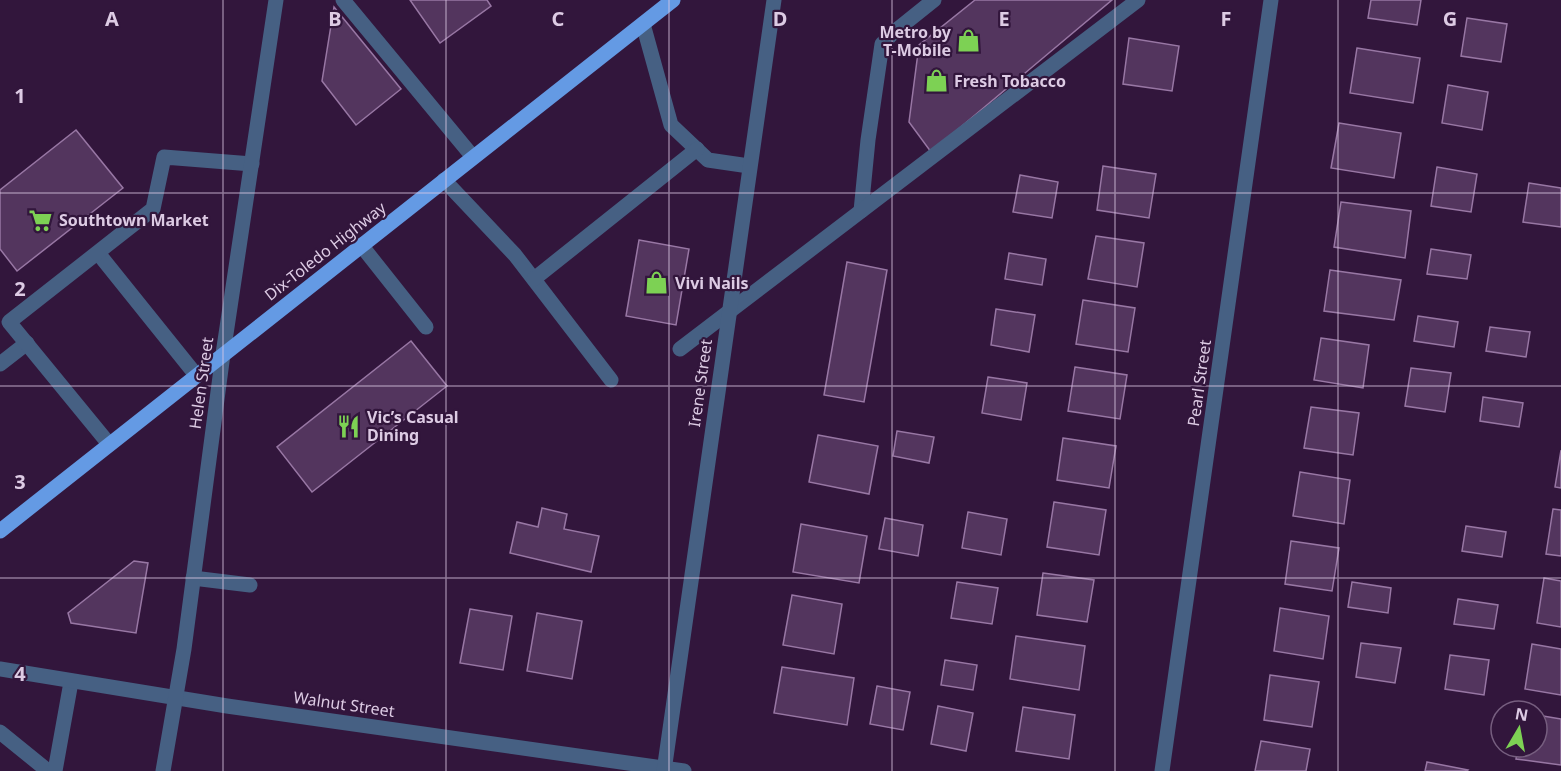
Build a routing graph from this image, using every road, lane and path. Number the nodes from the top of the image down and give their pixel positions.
1 (276, 0) edge
2 (343, 0) edge
3 (673, 0) edge
4 (774, 0) edge
5 (934, 0) edge
6 (1138, 0) edge
7 (1271, 0) edge
8 (643, 24) junction
9 (696, 149) junction
10 (473, 157) junction
11 (252, 164) junction
12 (749, 166) junction
13 (444, 180) junction
14 (861, 211) junction
15 (361, 245) junction
16 (98, 253) junction
17 (534, 279) junction
18 (728, 312) junction
19 (426, 327) dead end
20 (27, 343) junction
21 (680, 349) dead end
22 (223, 354) junction
23 (0, 364) edge
24 (196, 375) junction
25 (611, 380) dead end
26 (109, 444) junction
27 (0, 531) edge
28 (193, 578) junction
29 (250, 585) dead end
30 (0, 670) edge
31 (71, 682) junction
32 (176, 698) junction
33 (0, 732) edge
34 (664, 770) edge
35 (48, 771) edge
36 (55, 771) edge
37 (163, 771) edge
38 (684, 771) edge
39 (1162, 771) edge

1 - 11 street, Helen Street
2 - 10 street
3 - 8 main road, Dix-Toledo Highway
4 - 12 street, Irene Street
5 - 14 street
6 - 14 street
7 - 39 street, Pearl Street
8 - 9 street
8 - 10 main road, Dix-Toledo Highway
9 - 12 street
9 - 17 street
10 - 13 main road, Dix-Toledo Highway
11 - 16 street
11 - 22 street, Helen Street
12 - 18 street, Irene Street
13 - 15 main road, Dix-Toledo Highway
13 - 17 street
14 - 18 street
15 - 19 street
15 - 22 main road, Dix-Toledo Highway
16 - 20 street
16 - 24 street
17 - 25 street
18 - 21 street
18 - 34 street, Irene Street
20 - 23 street
20 - 26 street
22 - 24 main road, Dix-Toledo Highway
22 - 28 street, Helen Street
24 - 26 main road, Dix-Toledo Highway
26 - 27 main road, Dix-Toledo Highway
28 - 29 street
28 - 32 street, Helen Street
30 - 31 street, Walnut Street
31 - 32 street, Walnut Street
31 - 36 street
32 - 34 street, Walnut Street
32 - 37 street, Helen Street
33 - 35 street
34 - 38 street, Walnut Street

